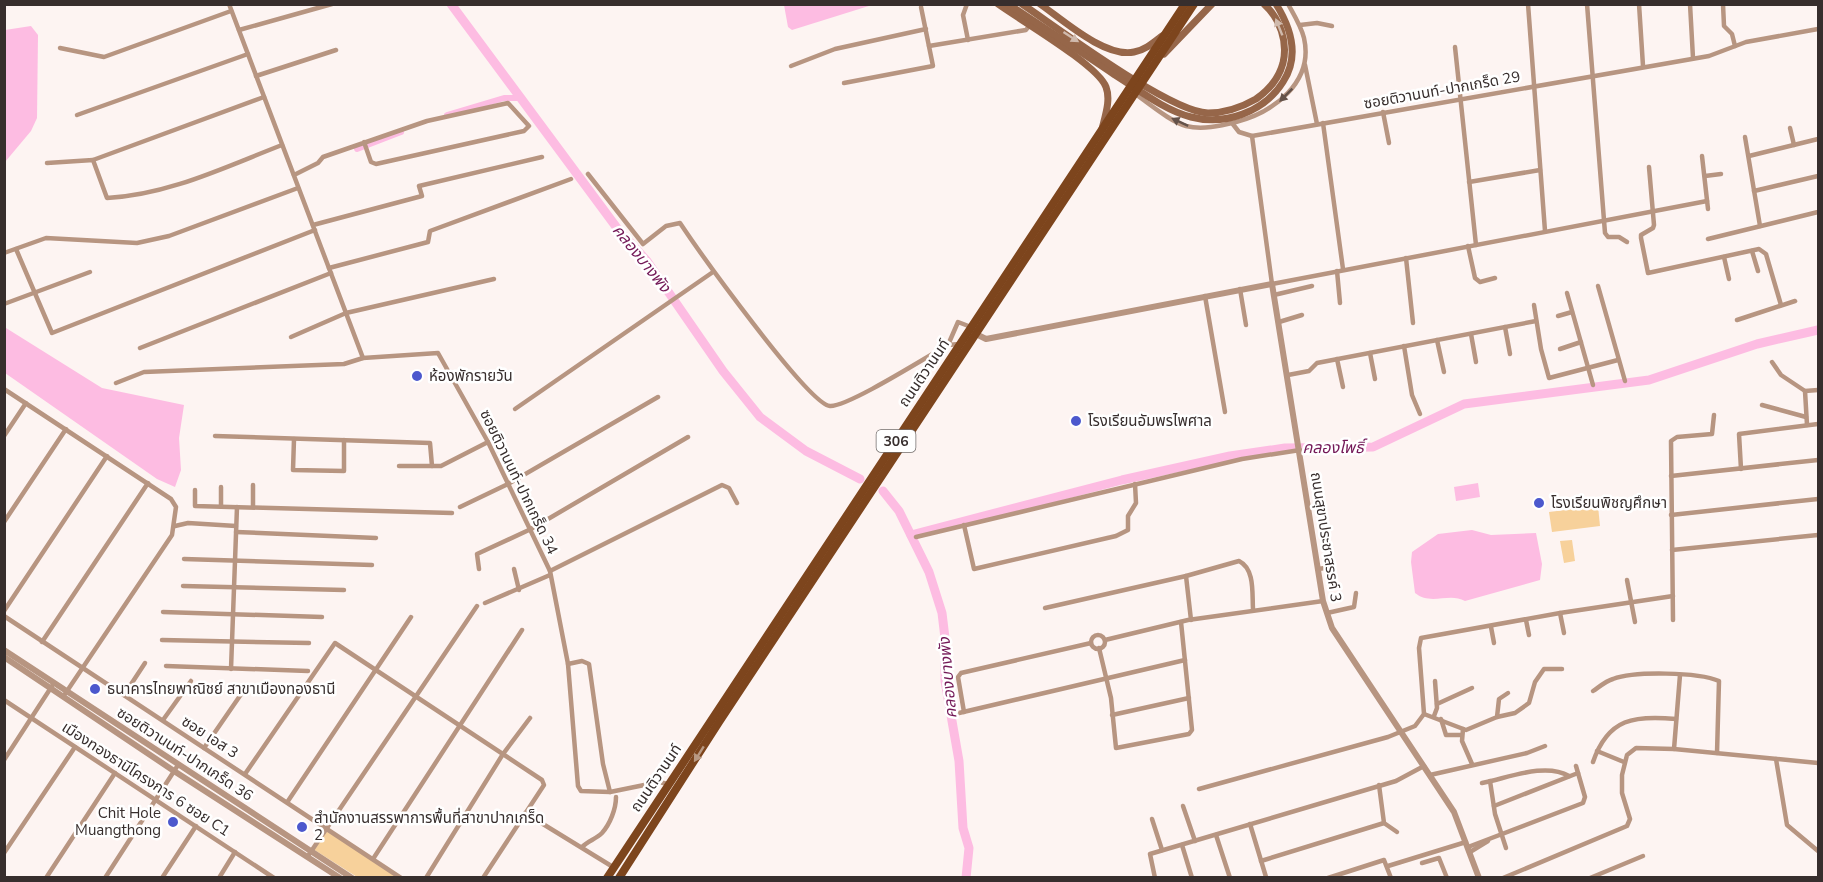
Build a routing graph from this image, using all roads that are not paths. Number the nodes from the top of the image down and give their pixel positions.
1 (229, 4) edge
2 (332, 4) edge
3 (967, 4) edge
4 (998, 4) edge
5 (1008, 4) edge
6 (1022, 4) edge
7 (1040, 4) edge
8 (1185, 4) edge
9 (1194, 4) edge
10 (1212, 4) edge
11 (1264, 4) edge
12 (1276, 4) edge
13 (1288, 4) edge
14 (1528, 4) edge
15 (1587, 4) edge
16 (1639, 4) edge
17 (1690, 4) edge
18 (1723, 4) edge
19 (921, 7) dead end
20 (231, 11) junction
21 (1300, 25) junction
22 (1029, 26) junction
23 (1332, 26) dead end
24 (926, 29) junction
25 (1818, 29) edge
26 (239, 30) junction
27 (1168, 32) junction
28 (968, 40) junction
29 (929, 46) junction
30 (1735, 46) junction
31 (1455, 47) dead end
32 (60, 48) dead end
33 (336, 50) dead end
34 (1111, 52) junction
35 (248, 54) junction
36 (1164, 54) junction
37 (1693, 58) junction
38 (1304, 62) junction
39 (791, 66) dead end
40 (1643, 66) junction
41 (1089, 67) junction
42 (1592, 74) junction
43 (256, 76) junction
44 (844, 83) dead end
45 (1534, 85) junction
46 (1135, 94) junction
47 (264, 97) junction
48 (1461, 99) junction
49 (1383, 112) junction
50 (78, 115) dead end
51 (1232, 123) junction
52 (1320, 124) junction
53 (1790, 128) dead end
54 (1101, 131) junction
55 (1252, 136) junction
56 (1746, 137) dead end
57 (1818, 139) edge
58 (364, 142) junction
59 (1389, 143) dead end
60 (282, 145) junction
61 (1794, 145) junction
62 (1702, 156) dead end
63 (1749, 156) junction
64 (542, 158) dead end
65 (93, 160) junction
66 (47, 163) dead end
67 (1649, 167) dead end
68 (1540, 170) junction
69 (588, 174) dead end
70 (1721, 174) dead end
71 (294, 175) junction
72 (1705, 176) junction
73 (1818, 176) edge
74 (571, 178) dead end
75 (1469, 182) junction
76 (298, 188) junction
77 (1754, 191) junction
78 (1707, 201) junction
79 (1708, 209) dead end
80 (1652, 212) junction
81 (1818, 212) edge
82 (1604, 221) junction
83 (1760, 226) junction
84 (314, 227) junction
85 (1545, 231) junction
86 (1708, 239) dead end
87 (1627, 242) dead end
88 (1476, 245) junction
89 (1468, 246) junction
90 (16, 249) junction
91 (1752, 251) junction
92 (4, 254) edge
93 (1724, 257) junction
94 (1406, 258) junction
95 (330, 270) junction
96 (1343, 270) junction
97 (1337, 271) junction
98 (1758, 271) dead end
99 (90, 272) dead end
100 (713, 272) junction
101 (1496, 278) dead end
102 (495, 279) dead end
103 (1729, 279) dead end
104 (1272, 284) junction
105 (1312, 286) dead end
106 (1598, 286) dead end
107 (1240, 289) junction
108 (34, 292) junction
109 (1567, 293) dead end
110 (1274, 295) junction
111 (1205, 296) junction
112 (1795, 301) dead end
113 (4, 303) edge
114 (1340, 303) dead end
115 (1533, 305) dead end
116 (1781, 305) junction
117 (1572, 312) junction
118 (346, 313) junction
119 (1302, 315) dead end
120 (1558, 316) dead end
121 (1737, 320) dead end
122 (1536, 321) junction
123 (1280, 322) junction
124 (1413, 323) dead end
125 (1246, 325) dead end
126 (1505, 327) junction
127 (974, 330) junction
128 (1471, 334) junction
129 (291, 337) dead end
130 (1437, 340) junction
131 (1581, 342) junction
132 (960, 344) junction
133 (948, 345) junction
134 (1404, 346) junction
135 (140, 348) dead end
136 (1560, 349) dead end
137 (1370, 353) junction
138 (1510, 354) dead end
139 (363, 358) junction
140 (1337, 359) junction
141 (1618, 360) junction
142 (1476, 362) dead end
143 (1772, 362) dead end
144 (1588, 368) junction
145 (1444, 372) dead end
146 (1288, 375) junction
147 (1375, 379) dead end
148 (1625, 381) dead end
149 (116, 383) dead end
150 (1593, 385) dead end
151 (1343, 387) dead end
152 (4, 389) edge
153 (1818, 390) edge
154 (1805, 391) junction
155 (658, 397) dead end
156 (26, 403) junction
157 (1762, 405) dead end
158 (515, 409) dead end
159 (1226, 412) dead end
160 (1420, 414) dead end
161 (1714, 415) dead end
162 (1806, 417) junction
163 (1818, 424) edge
164 (1807, 425) junction
165 (66, 429) junction
166 (4, 436) edge
167 (215, 436) dead end
168 (688, 437) dead end
169 (294, 439) junction
170 (344, 440) junction
171 (488, 442) junction
172 (1300, 448) junction
173 (107, 456) junction
174 (1818, 460) edge
175 (399, 466) dead end
176 (432, 466) junction
177 (1741, 469) junction
178 (1671, 476) junction
179 (148, 483) junction
180 (508, 484) junction
181 (1135, 484) junction
182 (253, 486) dead end
183 (221, 487) dead end
184 (195, 490) dead end
185 (1818, 499) edge
186 (737, 503) dead end
187 (221, 506) junction
188 (237, 507) junction
189 (253, 507) junction
190 (460, 507) dead end
191 (452, 513) dead end
192 (1671, 515) junction
193 (4, 522) edge
194 (964, 525) junction
195 (175, 526) junction
196 (236, 526) junction
197 (531, 529) junction
198 (236, 532) junction
199 (1818, 534) edge
200 (916, 537) dead end
201 (376, 538) dead end
202 (1672, 550) junction
203 (184, 559) dead end
204 (235, 560) junction
205 (372, 565) dead end
206 (1332, 567) dead end
207 (479, 569) dead end
208 (514, 569) dead end
209 (1318, 569) junction
210 (550, 573) junction
211 (1186, 576) junction
212 (1627, 580) dead end
213 (183, 586) dead end
214 (234, 587) junction
215 (344, 590) dead end
216 (519, 590) junction
217 (1356, 593) dead end
218 (1673, 596) junction
219 (1323, 601) junction
220 (1631, 601) junction
221 (485, 603) dead end
222 (477, 606) dead end
223 (1045, 608) dead end
224 (1253, 609) junction
225 (4, 611) edge
226 (163, 612) dead end
227 (1327, 613) junction
228 (1560, 613) junction
229 (233, 614) junction
230 (4, 616) edge
231 (411, 616) dead end
232 (322, 617) dead end
233 (1191, 620) junction
234 (1526, 620) junction
235 (1672, 620) dead end
236 (1181, 622) junction
237 (1635, 622) dead end
238 (1491, 627) junction
239 (522, 630) dead end
240 (1564, 633) dead end
241 (1529, 635) dead end
242 (162, 640) dead end
243 (1105, 640) junction
244 (232, 641) junction
245 (42, 642) junction
246 (1091, 643) junction
247 (1494, 643) dead end
248 (309, 644) dead end
249 (1099, 648) junction
250 (4, 650) edge
251 (4, 657) edge
252 (1185, 660) junction
253 (145, 663) dead end
254 (568, 664) junction
255 (166, 666) dead end
256 (83, 668) junction
257 (231, 669) junction
258 (1562, 669) dead end
259 (375, 670) junction
260 (308, 671) dead end
261 (1680, 675) junction
262 (1107, 680) junction
263 (191, 681) dead end
264 (1435, 681) dead end
265 (52, 685) junction
266 (1472, 688) dead end
267 (244, 690) dead end
268 (1593, 692) dead end
269 (65, 693) junction
270 (1508, 693) dead end
271 (124, 695) junction
272 (416, 696) junction
273 (1189, 698) junction
274 (4, 700) edge
275 (1437, 704) junction
276 (1424, 714) junction
277 (1112, 715) junction
278 (1434, 716) junction
279 (1497, 717) junction
280 (32, 718) junction
281 (530, 718) dead end
282 (716, 719) junction
283 (1677, 719) junction
284 (163, 720) junction
285 (1441, 720) junction
286 (460, 725) junction
287 (1402, 732) junction
288 (1462, 732) junction
289 (1545, 746) dead end
290 (75, 747) junction
291 (204, 748) junction
292 (1674, 749) junction
293 (1597, 752) junction
294 (1717, 753) junction
295 (503, 754) junction
296 (1776, 759) junction
297 (4, 760) edge
298 (1593, 762) dead end
299 (1624, 762) junction
300 (1818, 763) edge
301 (1472, 764) junction
302 (1424, 766) junction
303 (1576, 766) dead end
304 (176, 768) junction
305 (115, 772) junction
306 (1578, 773) junction
307 (245, 774) junction
308 (1430, 775) junction
309 (1569, 776) junction
310 (1490, 781) junction
311 (1482, 783) dead end
312 (668, 784) junction
313 (1379, 785) junction
314 (1199, 789) dead end
315 (610, 792) junction
316 (616, 797) dead end
317 (155, 799) junction
318 (288, 801) junction
319 (1183, 806) dead end
320 (1494, 806) junction
321 (525, 813) junction
322 (1152, 819) dead end
323 (1384, 823) junction
324 (1250, 824) junction
325 (196, 826) junction
326 (327, 828) junction
327 (1397, 832) dead end
328 (1216, 835) junction
329 (1502, 836) junction
330 (1195, 841) junction
331 (1182, 845) junction
332 (1468, 847) junction
333 (582, 848) junction
334 (1506, 848) dead end
335 (1162, 850) junction
336 (1818, 851) edge
337 (235, 852) junction
338 (4, 853) edge
339 (309, 854) junction
340 (1643, 856) dead end
341 (373, 859) junction
342 (1261, 861) junction
343 (1422, 863) dead end
344 (1388, 866) junction
345 (613, 867) junction
346 (339, 876) edge
347 (1266, 877) edge
348 (46, 878) edge
349 (105, 878) edge
350 (162, 878) edge
351 (219, 878) edge
352 (274, 878) edge
353 (352, 878) edge
354 (401, 878) edge
355 (426, 878) edge
356 (483, 878) edge
357 (607, 878) edge
358 (619, 878) edge
359 (1155, 878) edge
360 (1192, 878) edge
361 (1230, 878) edge
362 (1328, 878) edge
363 (1391, 878) edge
364 (1447, 878) edge
365 (1479, 878) edge
366 (1503, 878) edge
367 (1590, 878) edge

1 - 20 street
2 - 26 street
3 - 28 street
4 - 22 main road
5 - 12 main road
6 -> 11 main road
7 - 34 main road
8 - 27 main road, ถนนติวานนท์ / 306
9 - 36 main road, ถนนติวานนท์ / 306
10 - 36 main road
13 - 21 street
14 - 45 street
15 - 42 street
16 - 40 street
17 - 37 street
18 - 30 street
19 - 24 street
20 - 26 street
20 - 32 street
21 - 23 street
21 - 38 street
22 - 28 street
22 - 41 main road
24 - 29 street
24 - 39 street
25 - 30 street, ซอยติวานนท์-ปากเกร็ด 29
26 - 35 street
27 - 34 main road
27 - 54 main road, ถนนติวานนท์ / 306
28 - 29 street
29 - 44 street
30 - 37 street, ซอยติวานนท์-ปากเกร็ด 29
31 - 48 street
33 - 43 street
34 - 41 main road
35 - 43 street
35 - 50 street
36 - 46 main road, ถนนติวานนท์ / 306
37 - 40 street, ซอยติวานนท์-ปากเกร็ด 29
38 -> 51 street
38 - 52 street
40 - 42 street, ซอยติวานนท์-ปากเกร็ด 29
41 - 54 main road
42 - 45 street, ซอยติวานนท์-ปากเกร็ด 29
42 - 82 street
43 - 47 street
45 - 48 street, ซอยติวานนท์-ปากเกร็ด 29
45 - 68 street
51 -> 46 street
46 - 127 main road, ถนนติวานนท์ / 306
47 - 60 street
47 - 65 street
48 - 49 street, ซอยติวานนท์-ปากเกร็ด 29
48 - 75 street
49 - 52 street, ซอยติวานนท์-ปากเกร็ด 29
49 - 59 street
51 - 55 street
52 - 55 street, ซอยติวานนท์-ปากเกร็ด 29
52 - 96 street
53 - 61 street
54 - 127 main road, ถนนติวานนท์ / 306
55 - 104 street
56 - 63 street
57 - 61 street
58 - 58 street
58 - 71 street
60 - 65 street
60 - 71 street
61 - 63 street
62 - 72 street
63 - 77 street
64 - 84 street
65 - 66 street
67 - 80 street
68 - 75 street
68 - 85 street
69 - 100 street
70 - 72 street
71 - 76 street
72 - 78 street
73 - 77 street
74 - 95 street
75 - 88 street
76 - 84 street
76 - 90 street
77 - 83 street
78 - 79 street
78 - 80 street
80 - 82 street
80 - 93 street
81 - 83 street
82 - 85 street
82 - 87 street
83 - 86 street
84 - 95 street
84 - 108 street
85 - 88 street
88 - 89 street
89 - 94 street
89 - 101 street
90 - 92 street
90 - 108 street
91 - 93 street
91 - 98 street
91 - 116 street
93 - 103 street
94 - 96 street
94 - 124 street
95 - 118 street
95 - 135 street
96 - 97 street
97 - 104 street
97 - 114 street
99 - 108 street
100 - 133 street
100 - 158 street
102 - 118 street
104 - 107 street
104 - 110 street, ถนนสุขาประชาสรรค์ 3
105 - 110 street
106 - 141 street
107 - 111 street
107 - 125 street
108 - 113 street
109 - 117 street
110 - 123 street, ถนนสุขาประชาสรรค์ 3
111 - 127 street
111 - 159 street
112 - 116 street
115 - 122 street
116 - 121 street
117 - 120 street
117 - 131 street
118 - 129 street
118 - 139 street
119 - 123 street
122 - 126 street
122 - 144 street
123 - 146 street, ถนนสุขาประชาสรรค์ 3
126 - 128 street
126 - 138 street
127 - 132 main road, ถนนติวานนท์ / 306
127 - 133 street
127 - 282 main road, ถนนติวานนท์ / 306
128 - 130 street
128 - 142 street
130 - 134 street
130 - 145 street
131 - 136 street
131 - 144 street
132 - 133 street
132 - 282 main road, ถนนติวานนท์ / 306
134 - 137 street
134 - 160 street
137 - 140 street
137 - 147 street
139 - 149 street, ซอยติวานนท์-ปากเกร็ด 34
139 - 171 street, ซอยติวานนท์-ปากเกร็ด 34
140 - 146 street
140 - 151 street
141 - 144 street
141 - 148 street
143 - 154 street
144 - 150 street
146 - 172 street, ถนนสุขาประชาสรรค์ 3
152 - 156 street
153 - 154 street
154 - 162 street
155 - 180 street
156 - 165 street
156 - 166 street
157 - 162 street
161 - 178 street
162 - 164 street
163 - 164 street
164 - 177 street
165 - 173 street
165 - 193 street
167 - 169 street
168 - 197 street
169 - 170 street
169 - 170 street
170 - 176 street
171 - 176 street
171 - 180 street, ซอยติวานนท์-ปากเกร็ด 34
172 - 181 street
172 - 209 street, ถนนสุขาประชาสรรค์ 3
173 - 179 street
173 - 225 street
174 - 177 street
175 - 176 street
177 - 178 street
178 - 192 street
179 - 195 street
179 - 245 street
180 - 190 street
180 - 197 street, ซอยติวานนท์-ปากเกร็ด 34
181 - 194 street
181 - 194 street
182 - 189 street
183 - 187 street
184 - 187 street
185 - 192 street
186 - 210 street
187 - 188 street
188 - 189 street
188 - 196 street
189 - 191 street
192 - 202 street
194 - 200 street
195 - 196 street
195 - 256 street
196 - 198 street
197 - 207 street
197 - 210 street, ซอยติวานนท์-ปากเกร็ด 34
198 - 201 street
198 - 204 street
199 - 202 street
202 - 218 street
203 - 204 street
204 - 205 street
204 - 214 street
206 - 209 street
208 - 216 street
209 - 219 street, ถนนสุขาประชาสรรค์ 3
210 - 216 street
210 - 254 street, ซอยติวานนท์-ปากเกร็ด 34
211 - 223 street
211 - 224 street
211 - 233 street
212 - 220 street
213 - 214 street
214 - 215 street
214 - 229 street
216 - 221 street
217 - 227 street
218 - 220 street
218 - 235 street
219 - 224 street
219 - 227 street, ถนนสุขาประชาสรรค์ 3
220 - 228 street
220 - 237 street
222 - 272 street
224 - 233 street
226 - 229 street
227 - 287 street, ถนนสุขาประชาสรรค์ 3
228 - 234 street
228 - 240 street
229 - 232 street
229 - 244 street
230 - 245 street, ซอย เอส 3
231 - 259 street
233 - 236 street
234 - 238 street
234 - 241 street
236 - 243 street
236 - 252 street
238 - 247 street
238 - 276 street
239 - 286 street
242 - 244 street
243 - 246 street
243 - 249 street
244 - 248 street
244 - 257 street
245 - 256 street, ซอย เอส 3
246 - 249 street
246 - 262 street
249 - 262 street
250 - 265 street, ซอยติวานนท์-ปากเกร็ด 36
251 - 265 street, ซอยติวานนท์-ปากเกร็ด 36
252 - 262 street
252 - 273 street
253 - 271 street
254 - 315 street
254 - 315 street, ซอยติวานนท์-ปากเกร็ด 34
255 - 257 street
256 - 269 street
256 - 271 street, ซอย เอส 3
257 - 260 street
258 - 279 street
259 - 272 street
259 - 307 street
259 - 318 street
261 - 268 street
261 - 283 street
261 - 294 street
262 - 277 street
263 - 284 street
264 - 275 street
265 - 269 street, ซอยติวานนท์-ปากเกร็ด 36
265 - 280 street
266 - 275 street
267 - 291 street
269 - 304 street, ซอยติวานนท์-ปากเกร็ด 36
270 - 279 street
271 - 284 street, ซอย เอส 3
272 - 286 street
272 - 326 street
273 - 277 street
273 - 277 street
274 - 280 street, เมืองทองธานีโครงการ 6 ซอย C1
275 - 278 street
276 - 278 street
276 - 287 street
278 - 285 street
279 - 288 street
280 - 290 street, เมืองทองธานีโครงการ 6 ซอย C1
280 - 297 street
281 - 295 street
282 - 312 main road, ถนนติวานนท์ / 306
282 -> 358 main road, ถนนติวานนท์ / 306
283 - 292 street
283 - 293 street
284 - 291 street, ซอย เอส 3
285 - 288 street
285 - 288 street
286 - 295 street
286 - 341 street
287 - 302 street, ถนนสุขาประชาสรรค์ 3
287 - 314 street
288 - 301 street
289 - 301 street
290 - 305 street, เมืองทองธานีโครงการ 6 ซอย C1
290 - 338 street
291 - 307 street, ซอย เอส 3
292 - 294 street
292 - 299 street
293 - 298 street
293 - 299 street
294 - 296 street
295 - 321 street
295 - 355 street
296 - 300 street
296 - 336 street
299 - 366 street
301 - 308 street
302 - 308 street, ถนนสุขาประชาสรรค์ 3
302 - 313 street
303 - 306 street
304 - 317 street
304 - 339 street, ซอยติวานนท์-ปากเกร็ด 36
305 - 317 street, เมืองทองธานีโครงการ 6 ซอย C1
305 - 348 street
306 - 309 street
306 - 329 street
307 - 318 street, ซอย เอส 3
308 - 332 street, ถนนสุขาประชาสรรค์ 3
309 - 310 street
309 - 320 street
310 - 311 street
310 - 320 street
312 - 315 street, ซอยติวานนท์-ปากเกร็ด 34
312 - 345 main road, ถนนติวานนท์ / 306
313 - 323 street
313 - 324 street
316 - 333 street
317 - 325 street, เมืองทองธานีโครงการ 6 ซอย C1
317 - 349 street
318 - 326 street, ซอย เอส 3
319 - 330 street
320 - 329 street
321 - 333 street
321 - 356 street
322 - 335 street
323 - 327 street
323 - 342 street
324 - 328 street
324 - 342 street
325 - 337 street, เมืองทองธานีโครงการ 6 ซอย C1
325 - 350 street
326 - 339 street
326 - 341 street, ซอย เอส 3
328 - 330 street
328 - 361 street
329 - 332 street
329 - 334 street
330 - 331 street
331 - 335 street
331 - 360 street
332 - 344 street
332 - 365 street, ถนนสุขาประชาสรรค์ 3
333 - 345 street
335 - 359 street
337 - 351 street
337 - 352 street, เมืองทองธานีโครงการ 6 ซอย C1
339 - 346 street, ซอยติวานนท์-ปากเกร็ด 36
340 - 367 street
341 - 354 street, ซอย เอส 3
342 - 347 street
343 - 364 street
344 - 362 street
344 - 363 street
345 - 357 main road, ถนนติวานนท์ / 306
346 - 353 street, ซอยติวานนท์-ปากเกร็ด 36

